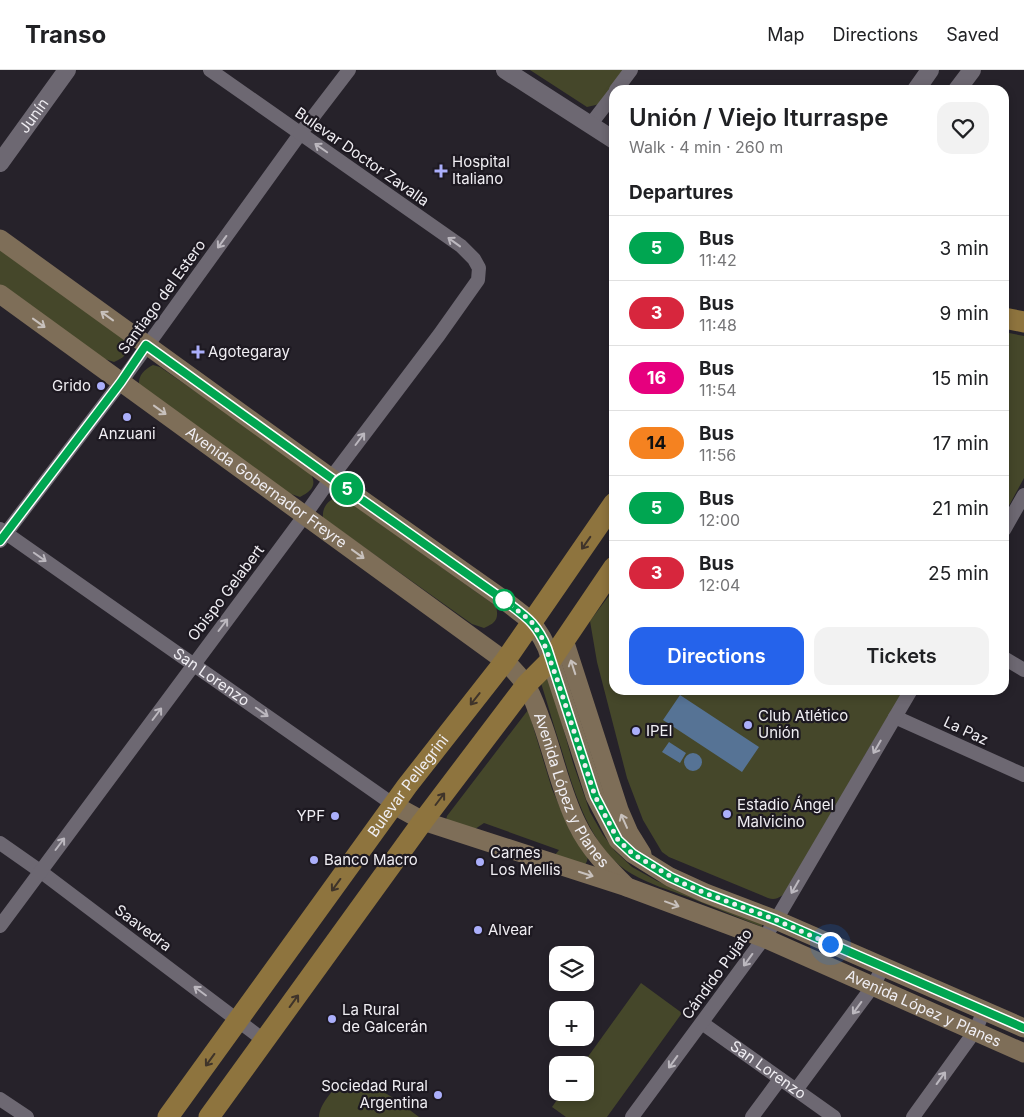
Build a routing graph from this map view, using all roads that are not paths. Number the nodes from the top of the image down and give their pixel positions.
1 (67, 70) edge
2 (210, 70) edge
3 (348, 70) edge
4 (505, 70) edge
5 (631, 70) edge
6 (930, 70) edge
7 (972, 70) edge
8 (620, 85) edge
9 (920, 85) edge
10 (961, 85) edge
11 (609, 100) edge
12 (590, 125) junction
13 (300, 134) junction
14 (609, 137) edge
15 (0, 163) edge
16 (0, 239) edge
17 (478, 280) joint
18 (0, 294) edge
19 (1009, 319) edge
20 (1024, 322) edge
21 (146, 345) junction
22 (121, 382) junction
23 (331, 478) junction
24 (1022, 503) edge
25 (609, 511) edge
26 (305, 515) junction
27 (1009, 522) edge
28 (2, 534) edge
29 (609, 574) edge
30 (531, 621) junction
31 (564, 640) junction
32 (551, 660) junction
33 (505, 661) junction
34 (1009, 661) edge
35 (194, 664) junction
36 (1024, 670) edge
37 (526, 685) junction
38 (908, 695) edge
39 (895, 716) junction
40 (1024, 775) edge
41 (394, 805) junction
42 (423, 821) junction
43 (0, 843) edge
44 (648, 863) junction
45 (40, 871) junction
46 (627, 887) junction
47 (776, 920) junction
48 (0, 926) edge
49 (764, 938) junction
50 (883, 967) junction
51 (873, 986) junction
52 (984, 1011) junction
53 (238, 1020) junction
54 (702, 1023) junction
55 (1024, 1028) edge
56 (975, 1031) junction
57 (265, 1041) junction
58 (1024, 1053) edge
59 (780, 1079) junction
60 (796, 1090) junction
61 (0, 1099) edge
62 (27, 1117) edge
63 (168, 1117) edge
64 (209, 1117) edge
65 (632, 1117) edge
66 (752, 1117) edge
67 (834, 1117) edge
68 (913, 1117) edge

1 - 15 street, Junín
2 - 13 street, Bulevar Doctor Zavalla
3 - 13 street, Santiago del Estero
4 - 12 street
5 - 8 street
6 - 9 street
7 - 10 street
11 - 12 street
12 - 14 street
17 -> 13 street, Bulevar Doctor Zavalla
13 -> 21 street, Santiago del Estero
21 -> 16 main road
23 -> 17 street, Obispo Gelabert
18 -> 22 main road, Avenida Gobernador Freyre
19 - 20 main road
21 - 22 street, Santiago del Estero
21 - 23 main road
22 -> 26 main road, Avenida Gobernador Freyre
22 - 28 street, Santiago del Estero
23 - 26 street, Obispo Gelabert
23 - 30 main road
24 - 27 street
25 -> 30 main road, Bulevar Pellegrini
26 -> 33 main road, Avenida Gobernador Freyre
35 -> 26 street, Obispo Gelabert
28 -> 35 street, San Lorenzo
29 - 31 main road
30 - 32 main road
30 - 33 main road, Bulevar Pellegrini
31 - 32 main road
44 -> 31 main road, Avenida López y Planes
32 - 37 main road
32 - 44 main road, Avenida López y Planes
33 - 37 main road, Avenida Gobernador Freyre
33 -> 41 main road, Bulevar Pellegrini
34 - 36 street
35 -> 41 street, San Lorenzo
45 -> 35 street, Obispo Gelabert
42 -> 37 main road
37 - 46 main road, Avenida López y Planes
38 - 39 street, Cándido Pujato
39 - 40 street, La Paz
39 -> 47 street, Cándido Pujato
41 - 42 main road, San Lorenzo
41 -> 53 main road, Bulevar Pellegrini
42 -> 46 main road, Avenida López y Planes
57 -> 42 main road
43 - 45 street, Saavedra
44 - 47 main road, Avenida López y Planes
45 - 48 street, Obispo Gelabert
53 -> 45 street, Saavedra
46 -> 49 main road, Avenida López y Planes
47 - 49 street, Cándido Pujato
47 - 50 main road, Avenida López y Planes
49 - 51 main road, Avenida López y Planes
49 -> 54 street, Cándido Pujato
50 - 51 street
50 - 52 main road, Avenida López y Planes
51 - 56 main road, Avenida López y Planes
51 -> 60 street
52 - 55 main road, Avenida López y Planes
52 - 56 street
53 - 57 street, Saavedra
53 -> 63 main road, Bulevar Pellegrini
54 - 59 street, San Lorenzo
54 -> 65 street, Cándido Pujato
56 - 58 main road, Avenida López y Planes
68 -> 56 street
57 - 64 main road
59 - 60 street, San Lorenzo
59 - 66 street
60 - 67 street, San Lorenzo
61 - 62 street

